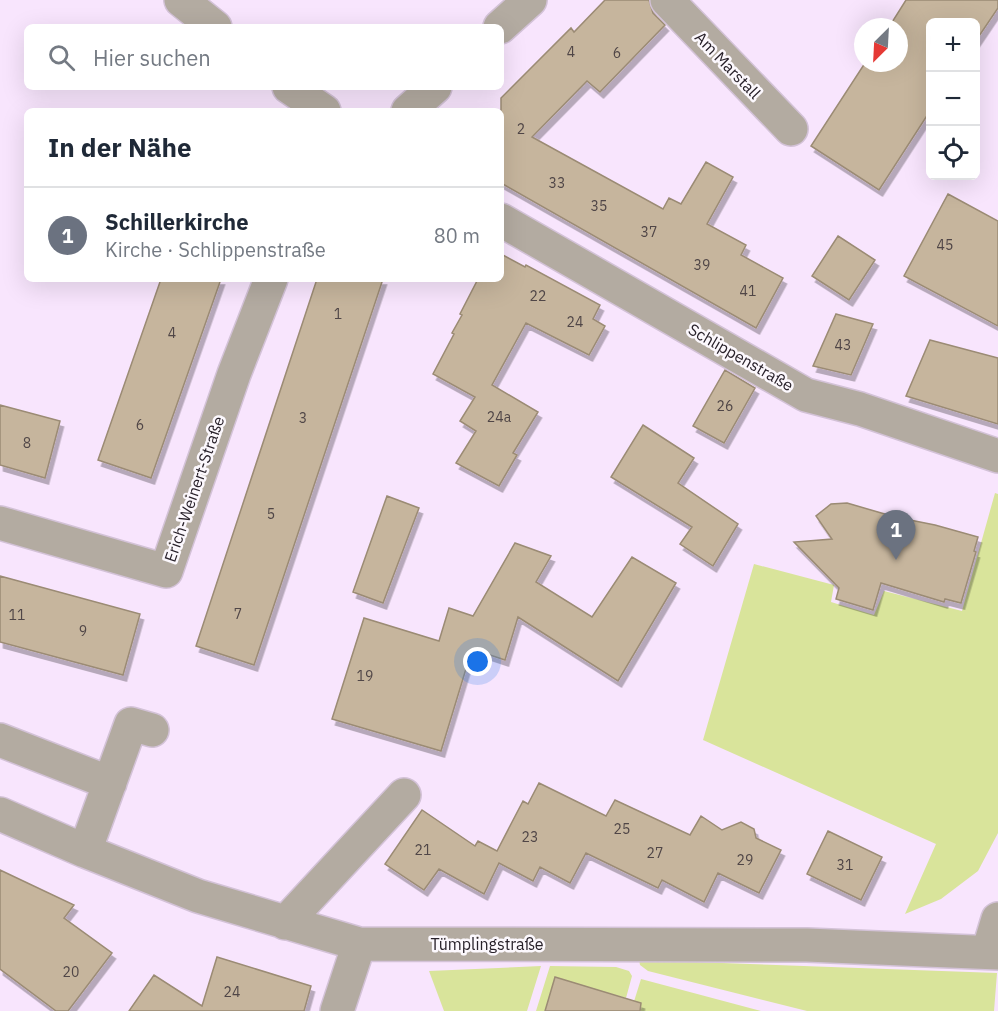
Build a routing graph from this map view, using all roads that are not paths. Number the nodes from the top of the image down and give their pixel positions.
1 (182, 0) edge
2 (530, 0) edge
3 (667, 0) edge
4 (211, 24) edge
5 (503, 24) edge
6 (294, 90) edge
7 (432, 90) edge
8 (320, 108) edge
9 (411, 108) edge
10 (791, 129) dead end
11 (504, 222) edge
12 (270, 282) edge
13 (998, 456) edge
14 (0, 523) edge
15 (152, 730) dead end
16 (0, 740) edge
17 (110, 783) junction
18 (404, 795) dead end
19 (0, 814) edge
20 (85, 851) junction
21 (998, 920) edge
22 (285, 923) junction
23 (359, 944) junction
24 (993, 953) edge
25 (337, 1011) edge

1 - 4 street
2 - 5 street
3 - 10 street, Am Marstall
6 - 8 street
7 - 9 street
11 - 13 street, Schlippenstraße
12 - 14 street, Erich-Weinert-Straße
15 - 17 street
16 - 17 street
17 - 20 street
18 - 22 street
19 - 20 street, Tümplingstraße
20 - 22 street, Tümplingstraße
21 - 24 street
22 - 23 street, Tümplingstraße
23 - 24 street, Tümplingstraße
23 - 25 street

